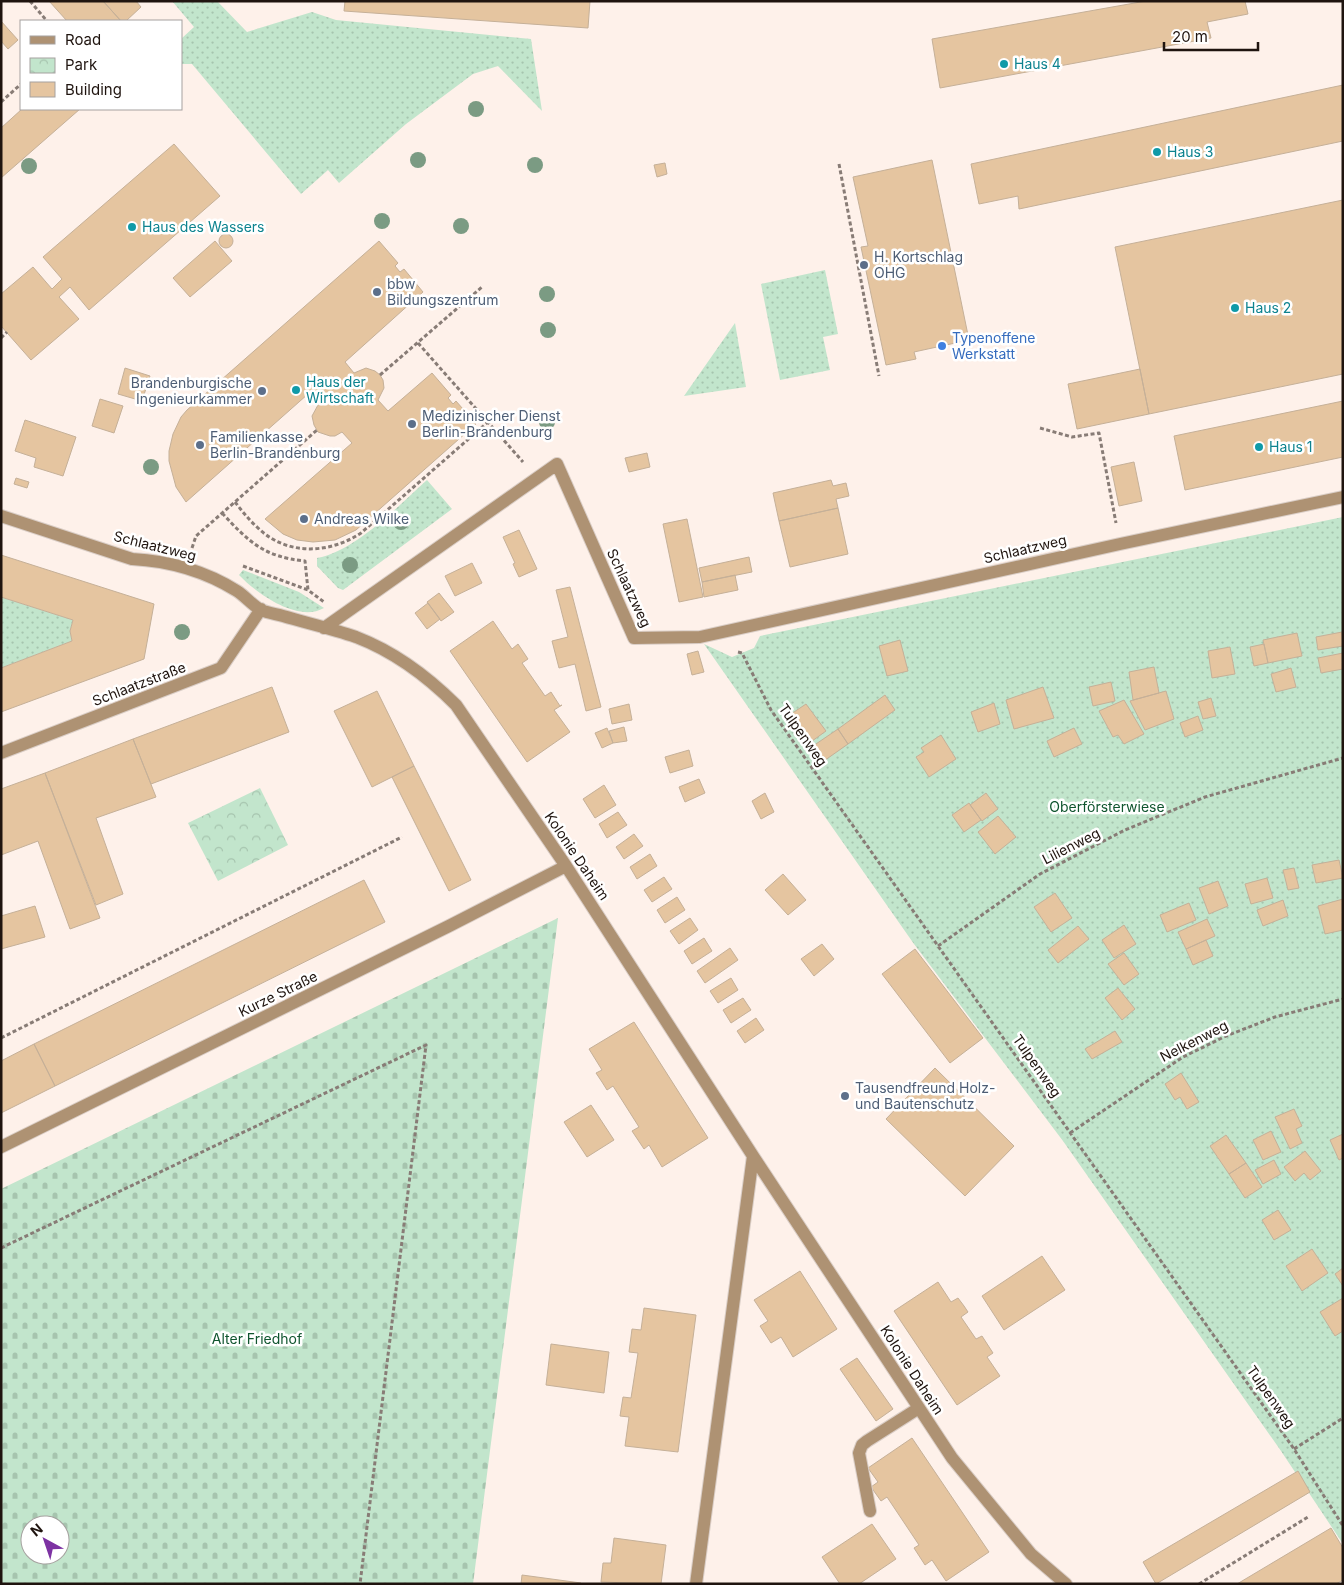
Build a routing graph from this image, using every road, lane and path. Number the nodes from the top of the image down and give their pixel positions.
1 (30, 1) edge
2 (46, 20) edge
3 (20, 85) edge
4 (1, 102) edge
5 (838, 164) dead end
6 (482, 287) dead end
7 (7, 332) dead end
8 (1, 338) edge
9 (418, 343) junction
10 (380, 375) dead end
11 (879, 376) dead end
12 (488, 422) junction
13 (1040, 428) dead end
14 (317, 430) dead end
15 (511, 449) dead end
16 (1343, 497) edge
17 (234, 502) junction
18 (222, 513) junction
19 (1, 516) edge
20 (196, 536) dead end
21 (1120, 544) junction
22 (193, 547) dead end
23 (202, 550) dead end
24 (237, 564) dead end
25 (308, 590) junction
26 (261, 609) junction
27 (324, 628) junction
28 (700, 637) junction
29 (1, 753) edge
30 (1343, 758) edge
31 (402, 837) dead end
32 (566, 866) junction
33 (938, 946) junction
34 (1343, 999) edge
35 (1, 1038) edge
36 (1070, 1133) junction
37 (1, 1147) edge
38 (753, 1156) junction
39 (1, 1248) edge
40 (919, 1408) junction
41 (1343, 1418) edge
42 (1294, 1449) junction
43 (870, 1511) dead end
44 (1308, 1518) dead end
45 (1343, 1526) edge
46 (360, 1584) edge
47 (696, 1584) edge
48 (1066, 1584) edge
49 (1199, 1584) edge

1 - 2 path
3 - 4 path
5 - 11 path
6 - 9 path
7 - 8 path
9 - 10 path
9 - 12 path
12 - 15 path
12 - 17 path
13 - 21 path
14 - 17 path
16 - 21 street, Schlaatzweg
17 - 18 path
18 - 20 path
18 - 25 path
19 - 26 street, Schlaatzweg
21 - 28 street, Schlaatzweg
22 - 23 path
24 - 25 path
25 - 27 path
26 - 27 street, Schlaatzweg
26 - 29 street, Schlaatzstraße
27 - 28 street, Schlaatzweg
27 - 32 street, Kolonie Daheim
28 - 33 path, Tulpenweg
30 - 33 path, Lilienweg
31 - 35 path
32 - 37 street, Kurze Straße
32 - 38 street, Kolonie Daheim
33 - 36 path, Tulpenweg
34 - 36 path, Nelkenweg
36 - 42 path, Tulpenweg
38 - 40 street, Kolonie Daheim
38 - 47 street
39 - 46 path
40 - 43 street
40 - 48 street, Kolonie Daheim
41 - 42 path
42 - 45 path, Tulpenweg
44 - 49 path

